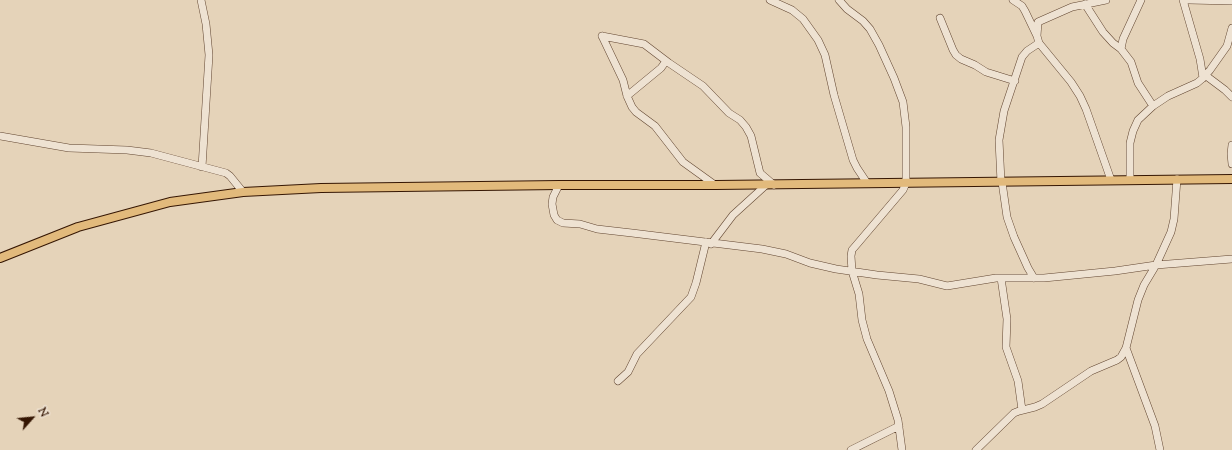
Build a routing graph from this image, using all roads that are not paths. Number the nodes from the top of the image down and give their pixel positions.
1 (201, 0) edge
2 (770, 0) edge
3 (839, 0) edge
4 (1013, 0) edge
5 (1106, 0) edge
6 (1141, 0) edge
7 (1183, 0) edge
8 (1189, 0) edge
9 (1232, 1) edge
10 (1085, 4) junction
11 (940, 18) dead end
12 (1232, 28) edge
13 (1038, 39) junction
14 (1121, 49) junction
15 (666, 61) junction
16 (1204, 77) junction
17 (1015, 81) junction
18 (627, 96) junction
19 (1232, 97) edge
20 (1153, 106) junction
21 (0, 136) edge
22 (1232, 145) edge
23 (1232, 164) edge
24 (202, 167) junction
25 (1177, 179) junction
26 (1232, 179) edge
27 (1111, 180) junction
28 (1130, 180) junction
29 (1001, 182) junction
30 (867, 183) junction
31 (906, 183) junction
32 (559, 185) junction
33 (770, 185) junction
34 (716, 186) junction
35 (243, 192) junction
36 (708, 243) junction
37 (0, 258) edge
38 (1232, 259) edge
39 (1156, 265) junction
40 (852, 271) junction
41 (1001, 278) junction
42 (1034, 278) junction
43 (1126, 348) junction
44 (618, 381) dead end
45 (1022, 410) junction
46 (899, 426) junction
47 (851, 450) edge
48 (902, 450) edge
49 (976, 450) edge
50 (1160, 450) edge

1 - 24 street
2 - 30 street
3 - 31 street
4 - 13 street
5 - 10 street
6 - 14 street
7 - 16 street
8 - 9 street
10 - 13 street
10 - 14 street
11 - 17 street
12 - 16 street
13 - 17 street
13 - 27 street
14 - 20 street
15 - 18 street
15 - 18 street
15 - 33 street
16 - 19 street
16 - 20 street
17 - 29 street
18 - 34 street
20 - 28 street
21 - 24 street
22 - 23 street
24 - 35 street
25 - 26 main road
25 - 28 main road
25 - 39 street
27 - 28 main road
27 - 29 main road
29 - 31 main road
29 - 42 street
30 - 31 main road
30 - 33 main road
31 - 40 street
32 - 34 main road
32 - 35 main road
32 - 36 street
33 - 34 main road
33 - 36 street
35 - 37 main road
36 - 40 street
36 - 44 street
38 - 39 street
39 - 42 street
39 - 43 street
40 - 41 street
40 - 46 street
41 - 42 street
41 - 45 street
43 - 45 street
43 - 50 street
45 - 49 street
46 - 47 street
46 - 48 street

